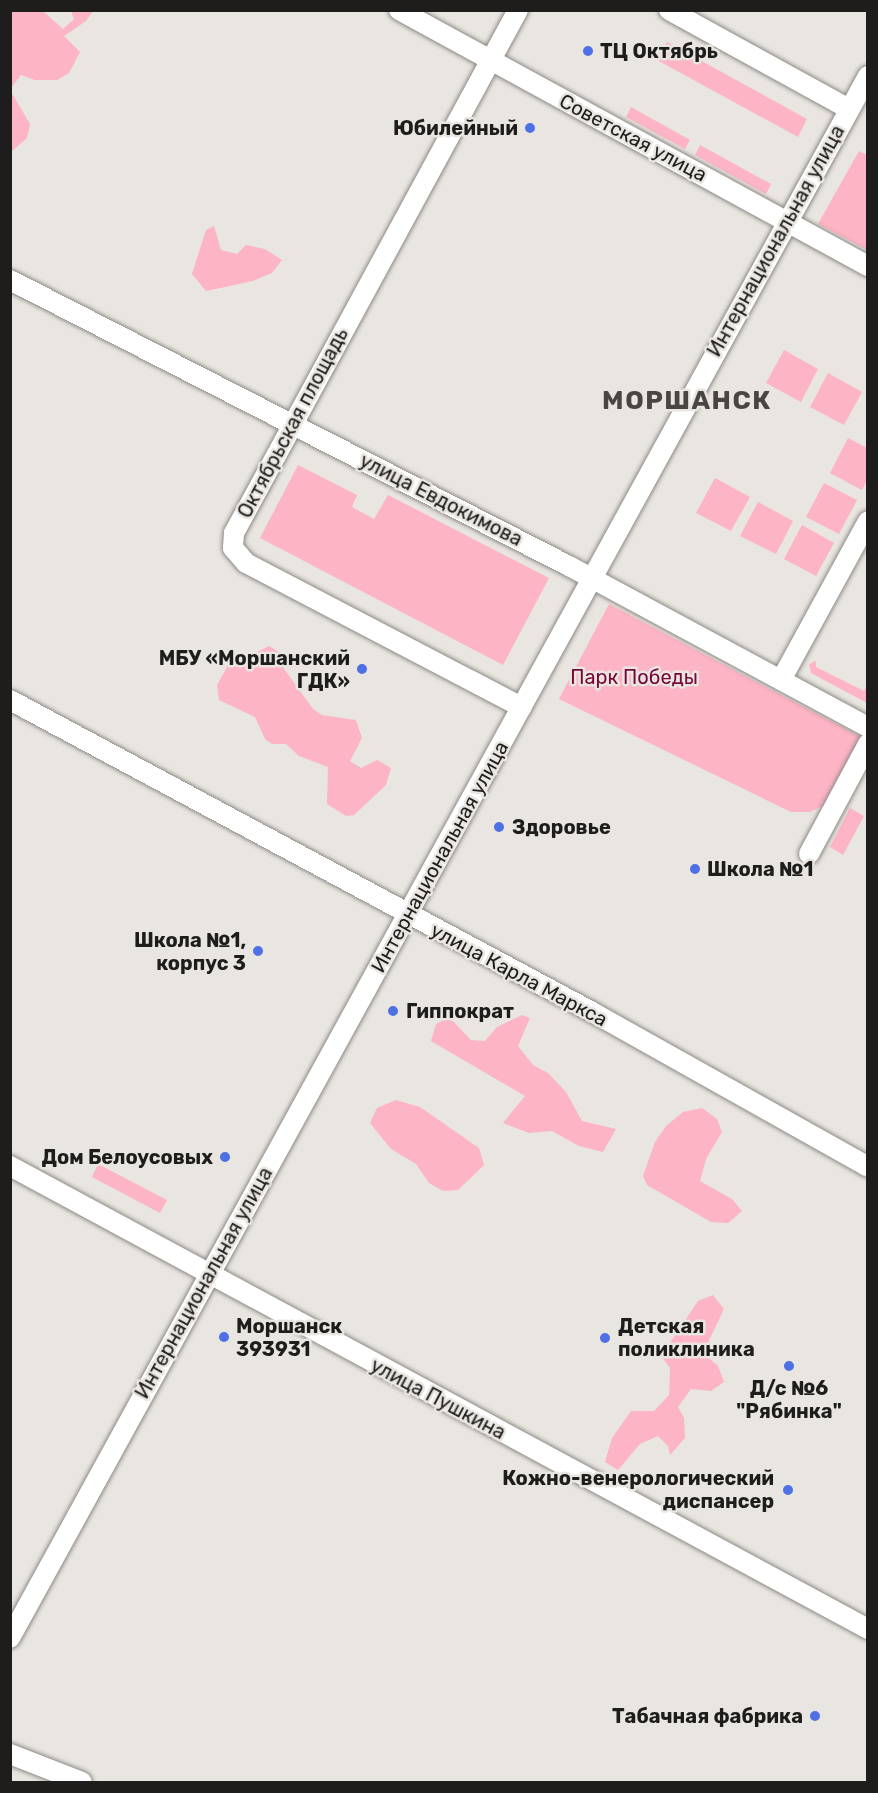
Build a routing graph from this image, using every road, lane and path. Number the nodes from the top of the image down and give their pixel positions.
1 (399, 10) edge
2 (518, 10) edge
3 (669, 10) edge
4 (490, 61) junction
5 (867, 76) edge
6 (849, 109) junction
7 (786, 221) junction
8 (867, 266) edge
9 (10, 280) edge
10 (294, 423) junction
11 (867, 521) edge
12 (591, 578) junction
13 (781, 680) junction
14 (10, 700) edge
15 (522, 706) junction
16 (867, 728) edge
17 (867, 744) edge
18 (809, 854) dead end
19 (409, 915) junction
20 (10, 1166) edge
21 (867, 1167) edge
22 (209, 1273) junction
23 (867, 1629) edge
24 (10, 1638) edge
25 (10, 1754) edge
26 (82, 1782) edge

1 - 4 street, Советская улица
2 - 4 street, Октябрьская площадь
3 - 6 street
4 - 7 street, Советская улица
4 - 10 street, Октябрьская площадь
5 - 6 street, Интернациональная улица
6 - 7 street, Интернациональная улица
7 - 8 street, Советская улица
7 - 12 street, Интернациональная улица
9 - 10 street, улица Евдокимова
10 - 12 street, улица Евдокимова
10 - 15 street, Октябрьская площадь
11 - 13 street
12 - 13 street, улица Евдокимова
12 - 15 street, Интернациональная улица
13 - 16 street, улица Евдокимова
14 - 19 street, улица Карла Маркса
15 - 19 street, Интернациональная улица
17 - 18 street
19 - 21 street, улица Карла Маркса
19 - 22 street, Интернациональная улица
20 - 22 street, улица Пушкина
22 - 23 street, улица Пушкина
22 - 24 street, Интернациональная улица
25 - 26 street

